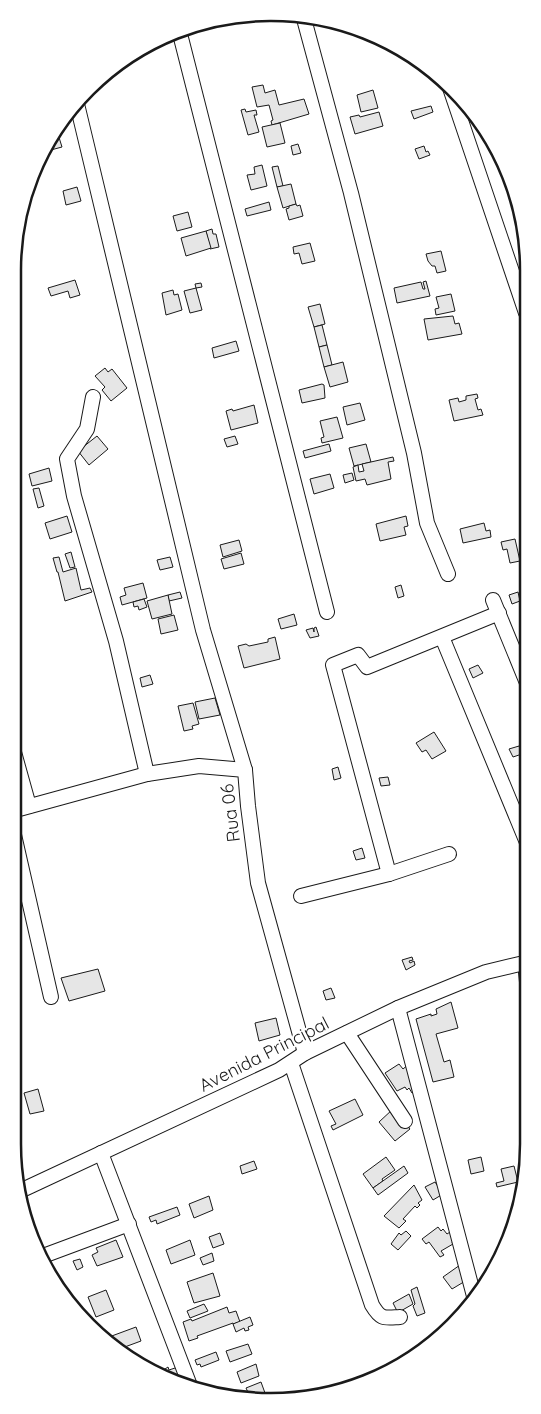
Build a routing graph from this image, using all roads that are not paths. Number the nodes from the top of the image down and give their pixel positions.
1 (305, 23) edge
2 (181, 38) edge
3 (455, 103) edge
4 (79, 111) edge
5 (520, 295) edge
6 (93, 397) dead end
7 (448, 574) dead end
8 (493, 600) dead end
9 (328, 612) dead end
10 (499, 613) junction
11 (442, 637) junction
12 (520, 666) edge
13 (244, 770) junction
14 (147, 774) junction
15 (21, 777) edge
16 (29, 806) junction
17 (21, 808) edge
18 (520, 826) edge
19 (449, 854) dead end
20 (21, 865) edge
21 (389, 874) junction
22 (301, 896) dead end
23 (520, 964) edge
24 (51, 997) dead end
25 (398, 1008) junction
26 (347, 1033) junction
27 (305, 1053) junction
28 (291, 1063) junction
29 (405, 1120) dead end
30 (101, 1153) junction
31 (25, 1188) edge
32 (129, 1224) junction
33 (47, 1254) edge
34 (472, 1289) edge
35 (400, 1317) dead end
36 (187, 1379) edge

1 - 7 street
2 - 9 street
3 - 5 street
4 - 13 street
6 - 14 street
8 - 10 street
10 - 11 street
10 - 12 street
11 - 18 street
11 - 21 street
13 - 14 street, Rua 06
13 - 27 street, Rua 06
14 - 16 street, Rua 06
15 - 16 street
16 - 17 street, Rua 06
19 - 21 street
20 - 24 street
21 - 22 street
23 - 25 street, Avenida Principal
25 - 26 street, Avenida Principal
25 - 34 street
26 - 27 street, Avenida Principal
26 - 29 street
27 - 28 street, Avenida Principal
28 - 30 street, Avenida Principal
28 - 35 street
30 - 31 street, Avenida Principal
30 - 32 street
32 - 33 street
32 - 36 street

